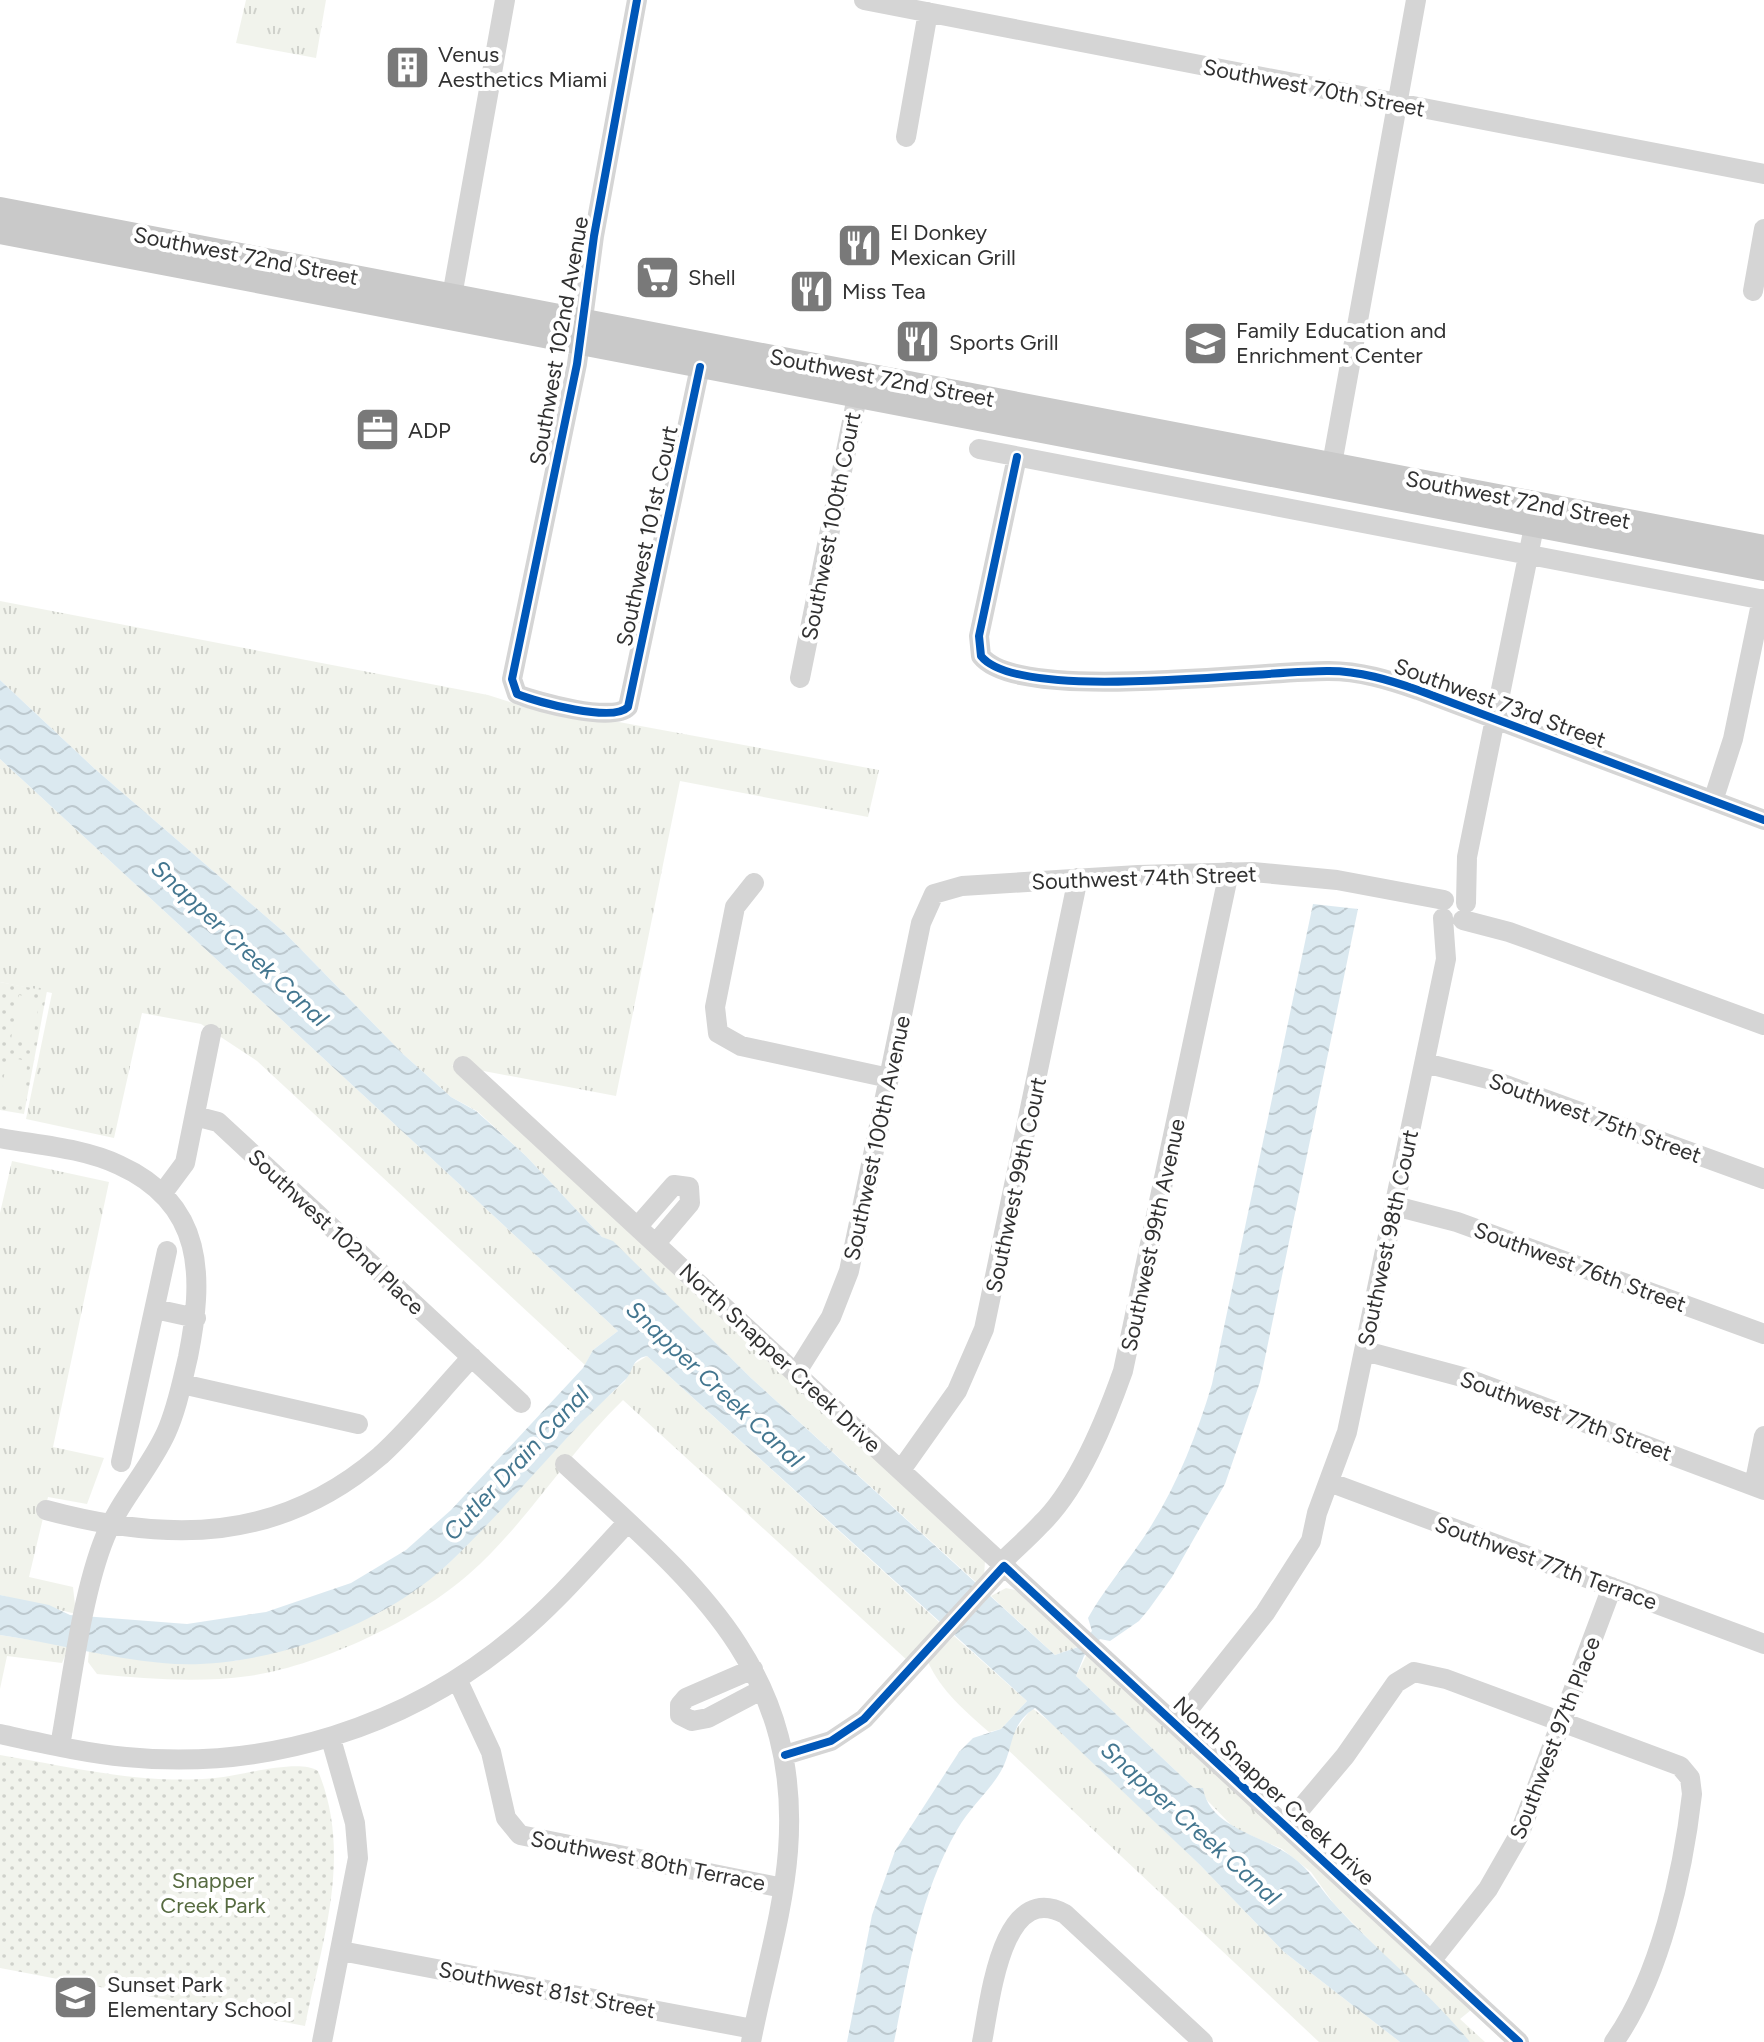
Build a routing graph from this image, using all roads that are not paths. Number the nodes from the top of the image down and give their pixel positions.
1 (505, 0) edge
2 (637, 0) edge
3 (864, 0) edge
4 (1416, 0) edge
5 (928, 12) junction
6 (1396, 104) junction
7 (906, 137) dead end
8 (1764, 174) edge
9 (0, 209) edge
10 (33, 227) junction
11 (1764, 229) edge
12 (0, 232) edge
13 (264, 259) junction
14 (220, 274) junction
15 (1753, 291) dead end
16 (452, 296) junction
17 (581, 332) junction
18 (700, 367) junction
19 (859, 385) junction
20 (979, 449) dead end
21 (1017, 457) junction
22 (1330, 475) junction
23 (1536, 516) junction
24 (1764, 547) edge
25 (1529, 555) junction
26 (1764, 569) edge
27 (1763, 599) edge
28 (800, 678) dead end
29 (625, 711) joint
30 (1494, 719) junction
31 (1713, 801) junction
32 (1764, 820) edge
33 (1229, 872) junction
34 (1078, 878) junction
35 (754, 883) dead end
36 (934, 894) joint
37 (1454, 910) junction
38 (1764, 1025) edge
39 (211, 1034) dead end
40 (1425, 1063) junction
41 (463, 1066) dead end
42 (889, 1078) junction
43 (195, 1116) junction
44 (0, 1138) edge
45 (1764, 1179) edge
46 (162, 1194) junction
47 (1395, 1206) junction
48 (638, 1226) junction
49 (656, 1243) junction
50 (167, 1251) dead end
51 (155, 1309) junction
52 (196, 1318) junction
53 (1764, 1334) edge
54 (1365, 1351) junction
55 (472, 1357) junction
56 (796, 1373) junction
57 (182, 1384) junction
58 (521, 1403) dead end
59 (130, 1423) junction
60 (358, 1424) dead end
61 (1764, 1436) edge
62 (161, 1442) junction
63 (121, 1462) dead end
64 (565, 1464) dead end
65 (901, 1470) junction
66 (1329, 1482) junction
67 (1759, 1488) edge
68 (46, 1510) dead end
69 (628, 1522) junction
70 (110, 1526) junction
71 (1002, 1565) junction
72 (1612, 1587) junction
73 (1764, 1644) edge
74 (753, 1669) junction
75 (457, 1679) junction
76 (761, 1690) junction
77 (1563, 1723) junction
78 (1176, 1725) junction
79 (0, 1734) edge
80 (331, 1739) junction
81 (60, 1746) junction
82 (785, 1755) junction
83 (1286, 1826) junction
84 (783, 1888) junction
85 (341, 1951) junction
86 (1431, 1961) junction
87 (752, 2036) edge
88 (322, 2042) edge
89 (982, 2042) edge
90 (1203, 2042) edge
91 (1519, 2042) edge
92 (1614, 2042) edge

1 - 16 street
2 - 17 street, Southwest 102nd Avenue
3 - 5 street, Southwest 70th Street
4 - 6 street
5 - 6 street, Southwest 70th Street
5 - 7 street
6 - 8 street, Southwest 70th Street
6 - 22 street
9 - 10 main road, Southwest 72nd Street
10 - 12 main road, Southwest 72nd Street
10 - 13 main road, Southwest 72nd Street
10 - 14 main road, Southwest 72nd Street
11 - 15 street
13 - 14 main road
13 - 16 main road, Southwest 72nd Street
14 - 17 main road, Southwest 72nd Street
16 - 17 main road, Southwest 72nd Street
17 - 18 main road, Southwest 72nd Street
17 - 19 main road, Southwest 72nd Street
17 - 29 street, Southwest 102nd Avenue
18 - 19 main road, Southwest 72nd Street
18 - 29 street, Southwest 101st Court
19 - 22 main road, Southwest 72nd Street
19 - 28 street, Southwest 100th Court
20 - 21 street
21 - 25 street
21 - 30 street, Southwest 73rd Street
22 - 23 main road, Southwest 72nd Street
23 - 24 main road, Southwest 72nd Street
23 - 25 street, Southwest 98th Court
23 - 26 main road, Southwest 72nd Street
25 - 27 street
25 - 30 street, Southwest 98th Court
27 - 31 street
30 - 31 street, Southwest 73rd Street
30 - 37 street, Southwest 98th Court
31 - 32 street, Southwest 73rd Street
33 - 34 street, Southwest 74th Street
33 - 37 street, Southwest 74th Street
33 - 71 street, Southwest 99th Avenue
34 - 36 street, Southwest 74th Street
34 - 65 street, Southwest 99th Court
35 - 42 street
36 - 42 street, Southwest 100th Avenue
37 - 38 street, Southwest 74th Street
37 - 40 street, Southwest 98th Court
39 - 43 street
40 - 45 street, Southwest 75th Street
40 - 47 street, Southwest 98th Court
41 - 48 street, North Snapper Creek Drive
42 - 56 street, Southwest 100th Avenue
43 - 46 street
43 - 55 street, Southwest 102nd Place
44 - 46 street
46 - 52 street
47 - 53 street, Southwest 76th Street
47 - 54 street, Southwest 98th Court
48 - 49 street, North Snapper Creek Drive
48 - 49 street
49 - 56 street, North Snapper Creek Drive
50 - 51 street
51 - 52 street
51 - 59 street
52 - 57 street
54 - 66 street, Southwest 98th Court
54 - 67 street, Southwest 77th Street
55 - 58 street, Southwest 102nd Place
55 - 70 street
56 - 65 street, North Snapper Creek Drive
57 - 60 street
57 - 62 street
59 - 62 street
59 - 63 street
61 - 67 street
62 - 70 street
64 - 69 street
65 - 71 street, North Snapper Creek Drive
66 - 72 street, Southwest 77th Terrace
66 - 78 street, Southwest 98th Court
68 - 70 street
69 - 74 street
69 - 75 street
70 - 81 street
71 - 78 street, North Snapper Creek Drive
71 - 82 street, Southwest 99th Avenue
72 - 73 street, Southwest 77th Terrace
72 - 77 street, Southwest 97th Place
74 - 76 street
74 - 76 street
75 - 80 street
75 - 84 street, Southwest 80th Terrace
76 - 82 street
77 - 83 street
77 - 86 street, Southwest 97th Place
77 - 92 street
78 - 83 street, North Snapper Creek Drive
79 - 81 street
80 - 81 street
80 - 85 street
82 - 84 street
83 - 86 street, North Snapper Creek Drive
84 - 87 street
85 - 87 street, Southwest 81st Street
85 - 88 street
86 - 91 street, North Snapper Creek Drive
89 - 90 street

